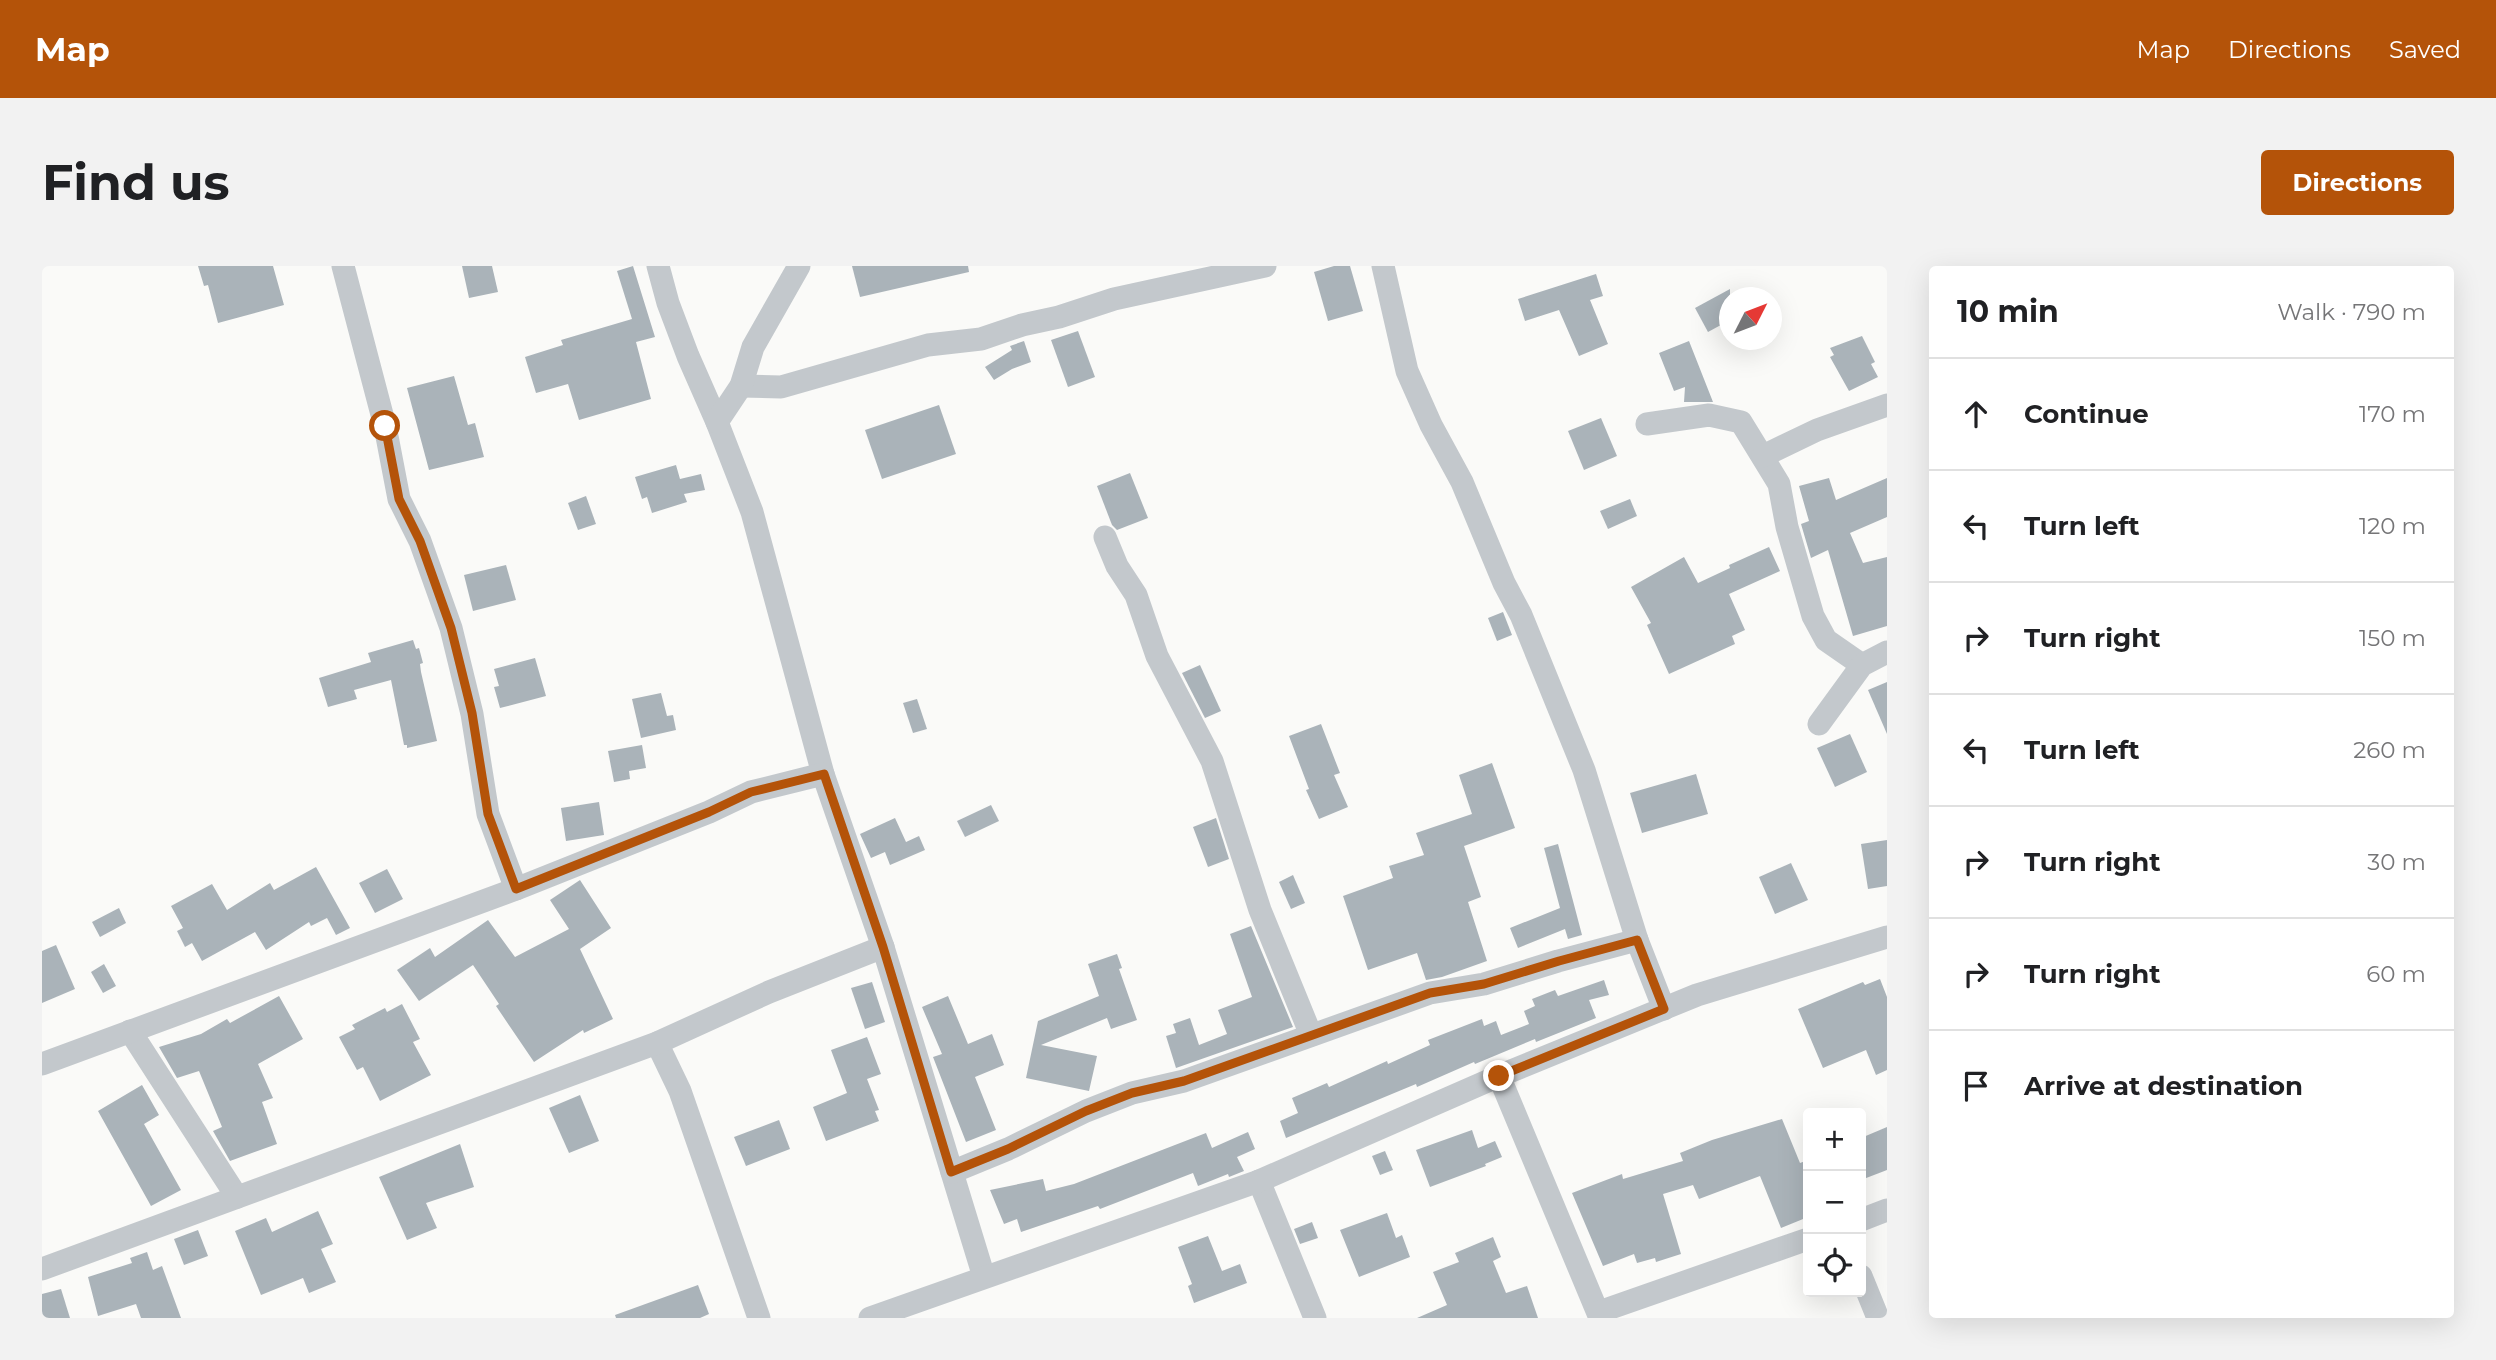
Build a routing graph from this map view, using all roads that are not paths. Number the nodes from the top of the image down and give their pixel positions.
1 (344, 266) edge
2 (658, 266) edge
3 (799, 266) edge
4 (1265, 266) edge
5 (1383, 266) edge
6 (741, 386) junction
7 (1887, 405) edge
8 (718, 422) junction
9 (1647, 424) dead end
10 (1763, 456) junction
11 (1105, 537) dead end
12 (1887, 652) edge
13 (1862, 665) junction
14 (1819, 724) dead end
15 (824, 774) junction
16 (516, 889) junction
17 (1887, 937) edge
18 (1637, 940) junction
19 (883, 947) junction
20 (1664, 1009) junction
21 (130, 1031) junction
22 (1311, 1035) junction
23 (657, 1043) junction
24 (42, 1064) edge
25 (1499, 1076) junction
26 (951, 1172) junction
27 (1259, 1181) junction
28 (237, 1197) junction
29 (1887, 1210) edge
30 (1866, 1218) edge
31 (1803, 1242) edge
32 (42, 1269) edge
33 (984, 1277) junction
34 (1866, 1288) edge
35 (1599, 1315) edge
36 (759, 1318) edge
37 (870, 1318) edge
38 (1315, 1318) edge
39 (1878, 1318) edge

1 - 16 street
2 - 8 street
3 - 6 street
4 - 6 street
5 - 18 street
6 - 8 street
7 - 10 street
8 - 15 street
9 - 10 street
10 - 13 street
11 - 22 street
12 - 13 street
13 - 14 street
15 - 16 street
15 - 19 street
16 - 21 street
17 - 20 street
18 - 20 street
18 - 22 street
19 - 23 street
19 - 26 street
20 - 25 street
21 - 24 street
21 - 28 street
22 - 26 street
23 - 28 street
23 - 36 street
25 - 27 street
25 - 35 street
26 - 33 street
27 - 33 street
27 - 38 street
28 - 32 street
29 - 30 street
31 - 35 street
33 - 37 street
34 - 39 street

